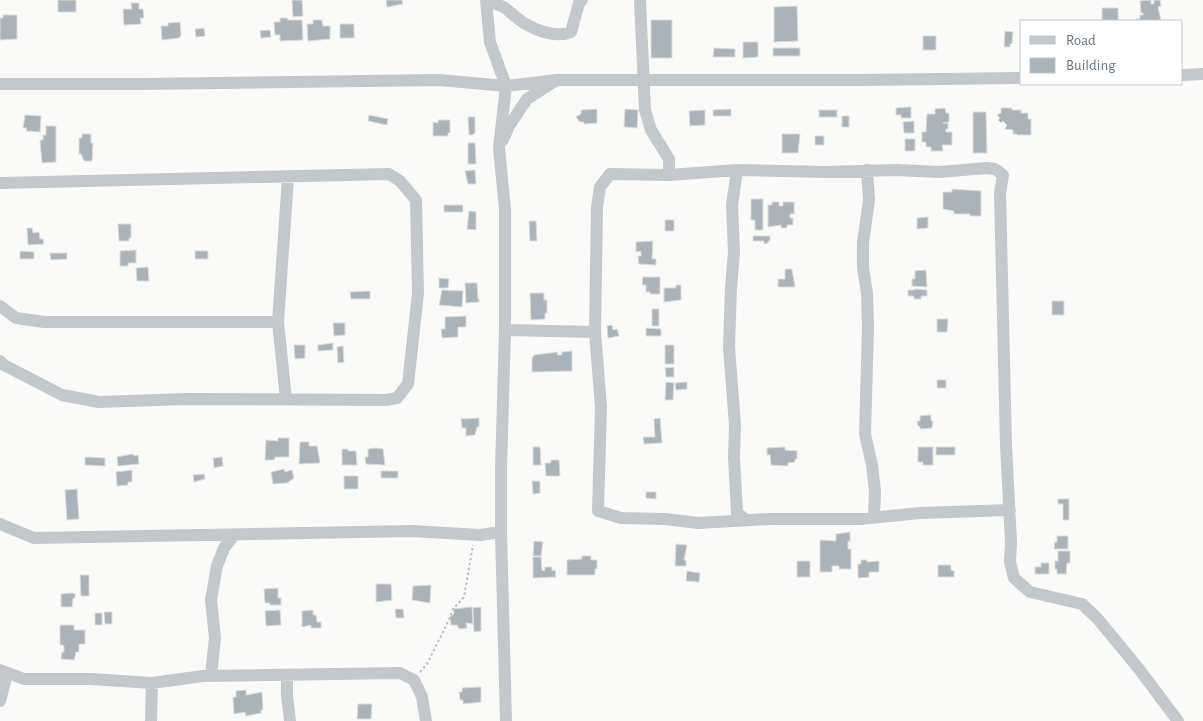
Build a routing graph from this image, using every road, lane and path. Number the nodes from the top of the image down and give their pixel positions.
1 (486, 0) edge
2 (582, 0) edge
3 (640, 0) edge
4 (1203, 74) edge
5 (1183, 75) edge
6 (1020, 78) edge
7 (557, 80) junction
8 (644, 81) junction
9 (0, 84) edge
10 (506, 86) junction
11 (499, 148) junction
12 (737, 170) junction
13 (867, 170) junction
14 (669, 175) junction
15 (288, 178) junction
16 (0, 183) edge
17 (0, 306) edge
18 (278, 322) junction
19 (505, 330) junction
20 (595, 332) junction
21 (0, 361) edge
22 (286, 399) junction
23 (1010, 510) junction
24 (874, 518) junction
25 (746, 520) junction
26 (0, 524) edge
27 (501, 532) junction
28 (234, 535) junction
29 (480, 535) junction
30 (4, 672) edge
31 (286, 675) junction
32 (211, 676) junction
33 (414, 680) junction
34 (152, 683) junction
35 (0, 701) edge
36 (150, 721) edge
37 (290, 721) edge
38 (426, 721) edge
39 (506, 721) edge
40 (1178, 721) edge

1 - 2 street
1 - 10 street
3 - 8 street
4 - 5 street
6 - 8 street
7 - 8 street
7 - 10 street
7 - 11 street
8 - 14 street
9 - 10 street
10 - 11 street
11 - 19 street
12 - 13 street
12 - 14 street
12 - 25 street
13 - 23 street
13 - 24 street
14 - 20 street
15 - 16 street
15 - 18 street
15 - 22 street
17 - 18 street
18 - 22 street
19 - 20 street
19 - 27 street
20 - 25 street
21 - 22 street
23 - 24 street
23 - 40 street
24 - 25 street
26 - 28 street
27 - 29 street
27 - 39 street
28 - 29 street
28 - 32 street
29 - 33 path
30 - 34 street
30 - 35 street
31 - 32 street
31 - 33 street
31 - 37 street
32 - 34 street
33 - 38 street
34 - 36 street

